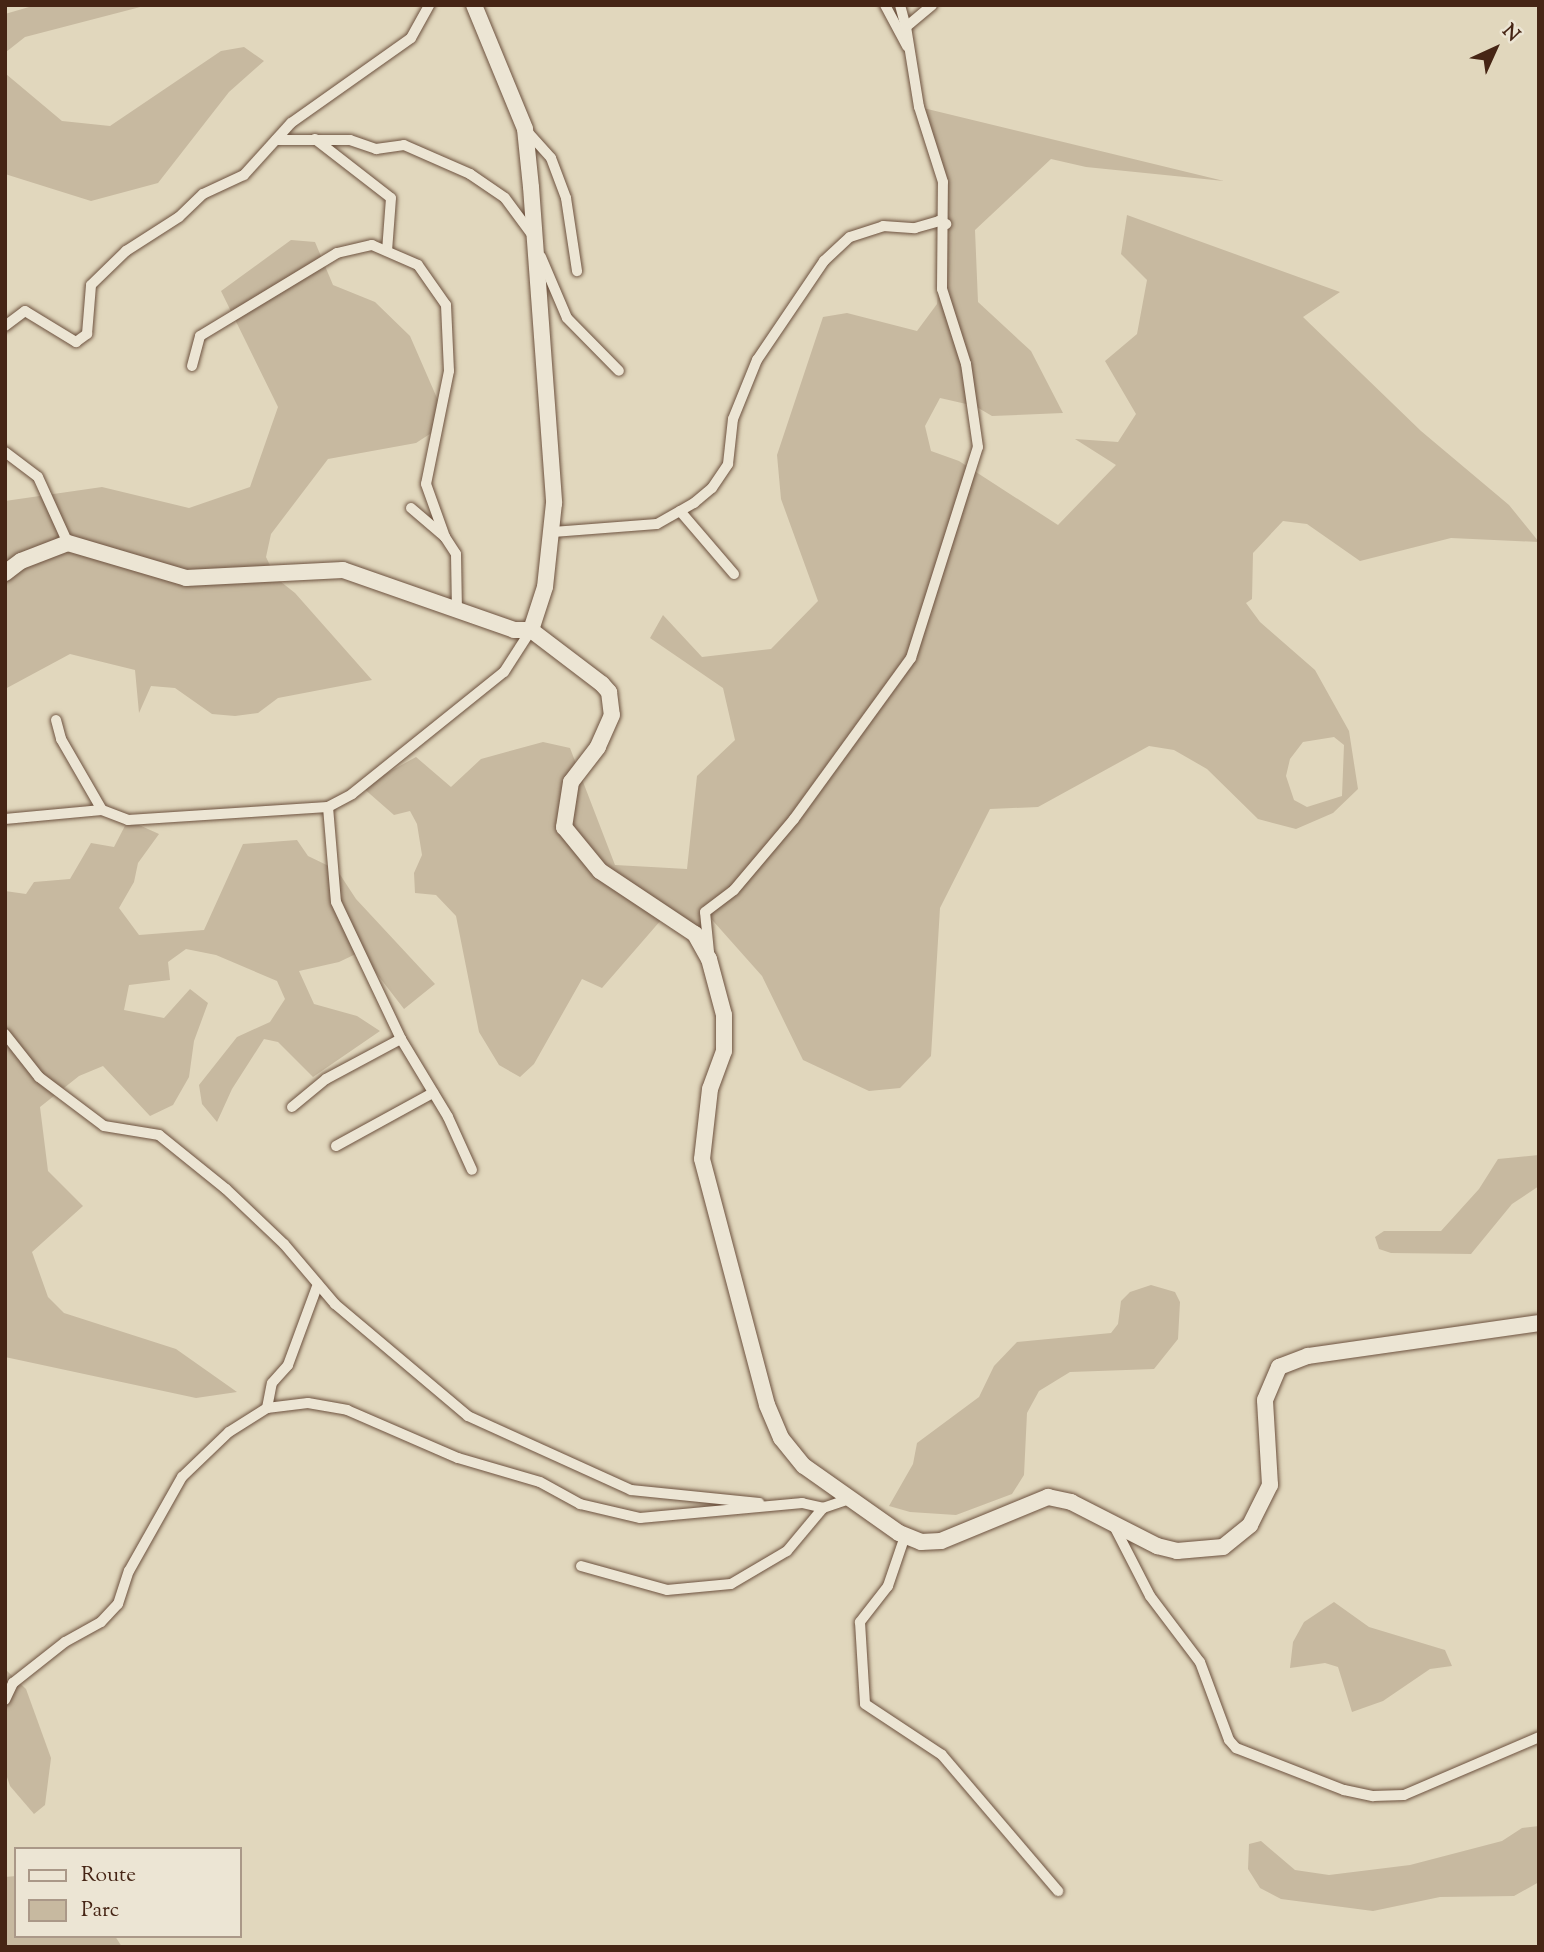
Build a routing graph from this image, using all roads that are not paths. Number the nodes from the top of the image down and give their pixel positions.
1 (429, 5) edge
2 (474, 5) edge
3 (885, 5) edge
4 (900, 5) edge
5 (932, 5) edge
6 (906, 27) junction
7 (913, 56) junction
8 (526, 129) junction
9 (314, 139) junction
10 (276, 140) junction
11 (946, 224) junction
12 (534, 238) junction
13 (387, 251) junction
14 (577, 271) dead end
15 (5, 326) edge
16 (192, 366) dead end
17 (620, 372) dead end
18 (5, 452) edge
19 (411, 508) dead end
20 (680, 511) junction
21 (553, 532) junction
22 (445, 537) junction
23 (68, 543) junction
24 (5, 573) edge
25 (734, 574) dead end
26 (457, 609) junction
27 (531, 630) junction
28 (56, 720) dead end
29 (328, 807) junction
30 (102, 810) junction
31 (5, 820) edge
32 (709, 959) junction
33 (5, 1034) edge
34 (401, 1039) junction
35 (433, 1093) junction
36 (292, 1107) dead end
37 (336, 1146) dead end
38 (472, 1170) dead end
39 (318, 1284) junction
40 (1539, 1323) edge
41 (267, 1408) junction
42 (846, 1500) junction
43 (797, 1506) junction
44 (822, 1508) junction
45 (1113, 1524) junction
46 (905, 1536) junction
47 (581, 1566) dead end
48 (5, 1700) edge
49 (1539, 1737) edge
50 (1058, 1891) dead end

1 - 10 street
2 - 8 street
3 - 7 street
4 - 6 street
5 - 6 street
6 - 7 street
7 - 11 street
8 - 12 street
8 - 14 street
9 - 10 street
9 - 12 street
9 - 13 street
10 - 15 street
11 - 20 street
11 - 32 street
12 - 17 street
12 - 21 street
13 - 16 street
13 - 22 street
18 - 23 street
19 - 22 street
20 - 21 street
20 - 25 street
21 - 27 street
22 - 26 street
23 - 24 street
23 - 26 street
26 - 27 street
27 - 29 street
27 - 32 street
28 - 30 street
29 - 30 street
29 - 34 street
30 - 31 street
32 - 42 street
33 - 39 street
34 - 35 street
34 - 36 street
35 - 37 street
35 - 38 street
39 - 41 street
39 - 43 street
40 - 45 street
41 - 43 street
41 - 48 street
42 - 44 street
42 - 46 street
43 - 44 street
44 - 47 street
45 - 46 street
45 - 49 street
46 - 50 street

